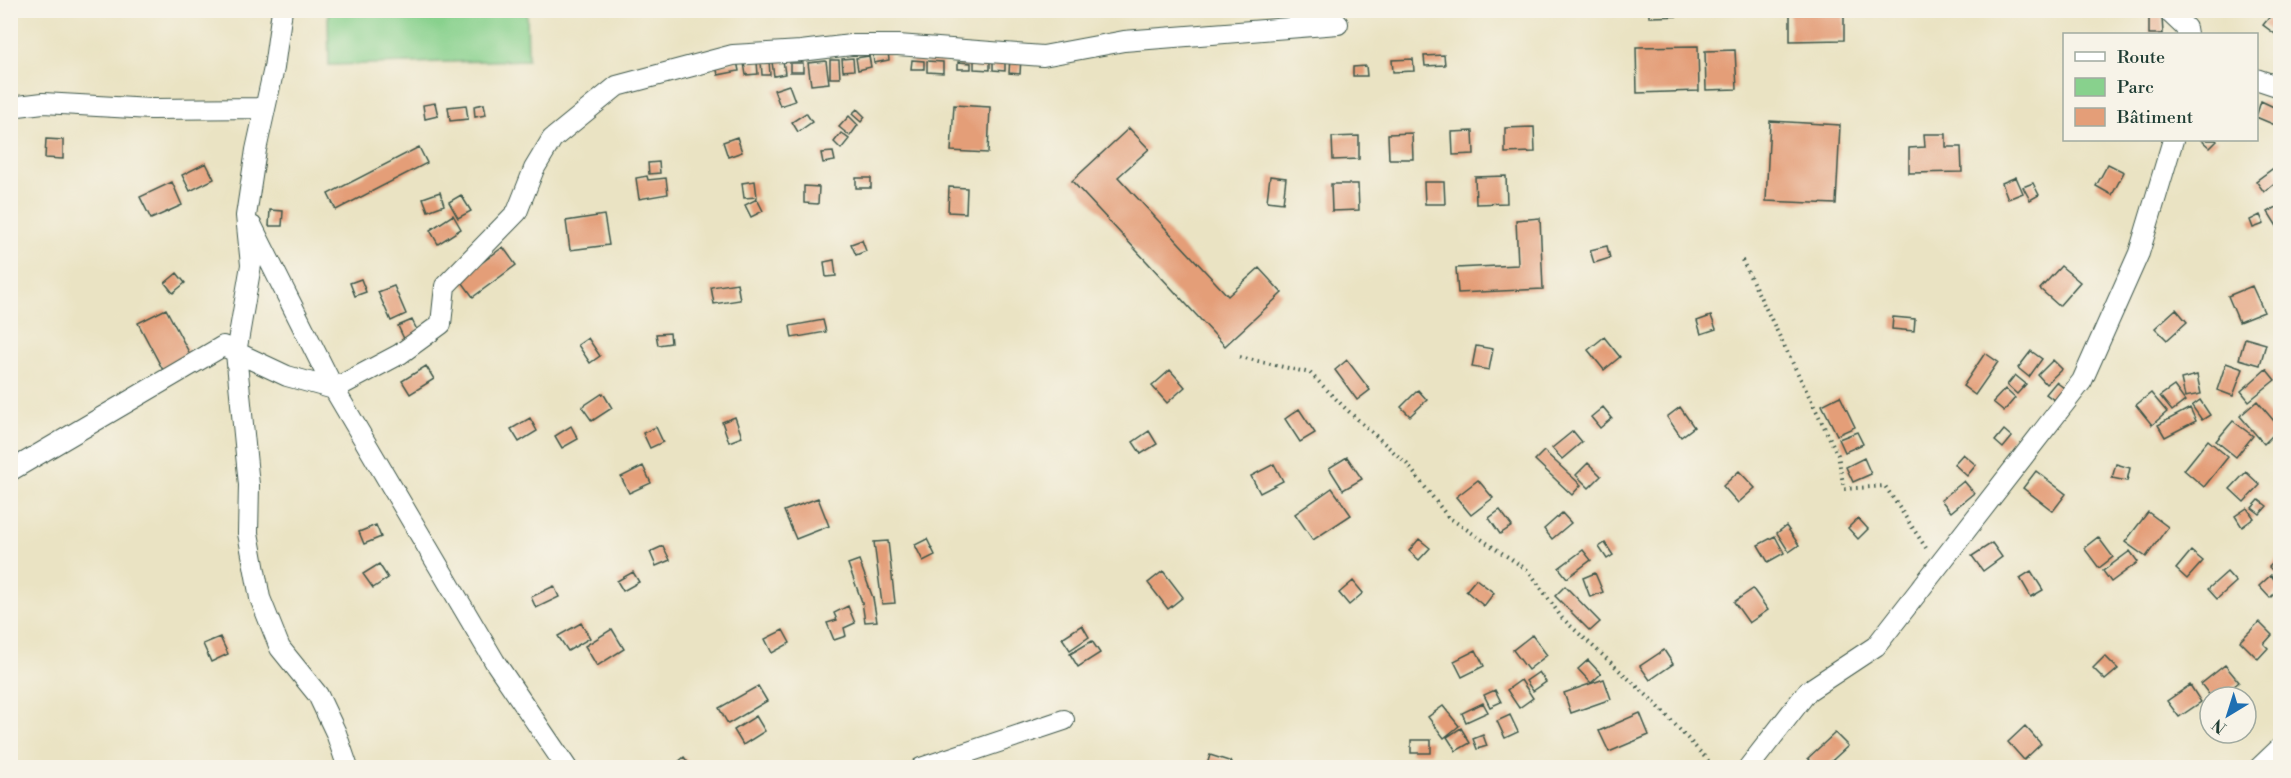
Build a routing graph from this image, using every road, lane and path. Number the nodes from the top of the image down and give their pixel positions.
1 (282, 10) edge
2 (2167, 10) edge
3 (1338, 24) dead end
4 (2187, 33) edge
5 (2258, 80) edge
6 (2280, 87) edge
7 (10, 107) edge
8 (264, 108) junction
9 (2174, 141) edge
10 (246, 216) junction
11 (1742, 260) dead end
12 (236, 353) junction
13 (1240, 357) dead end
14 (334, 389) junction
15 (10, 471) edge
16 (1938, 566) junction
17 (1064, 720) dead end
18 (2280, 748) edge
19 (348, 768) edge
20 (567, 768) edge
21 (921, 768) edge
22 (1715, 768) edge
23 (1748, 768) edge
24 (2259, 768) edge

1 - 8 street
2 - 4 street
3 - 14 street
5 - 6 street
7 - 8 street
8 - 10 street
9 - 16 street
10 - 12 street
10 - 14 street
11 - 16 path
12 - 14 street
12 - 15 street
12 - 19 street
13 - 22 path
14 - 20 street
16 - 23 street
17 - 21 street
18 - 24 street

